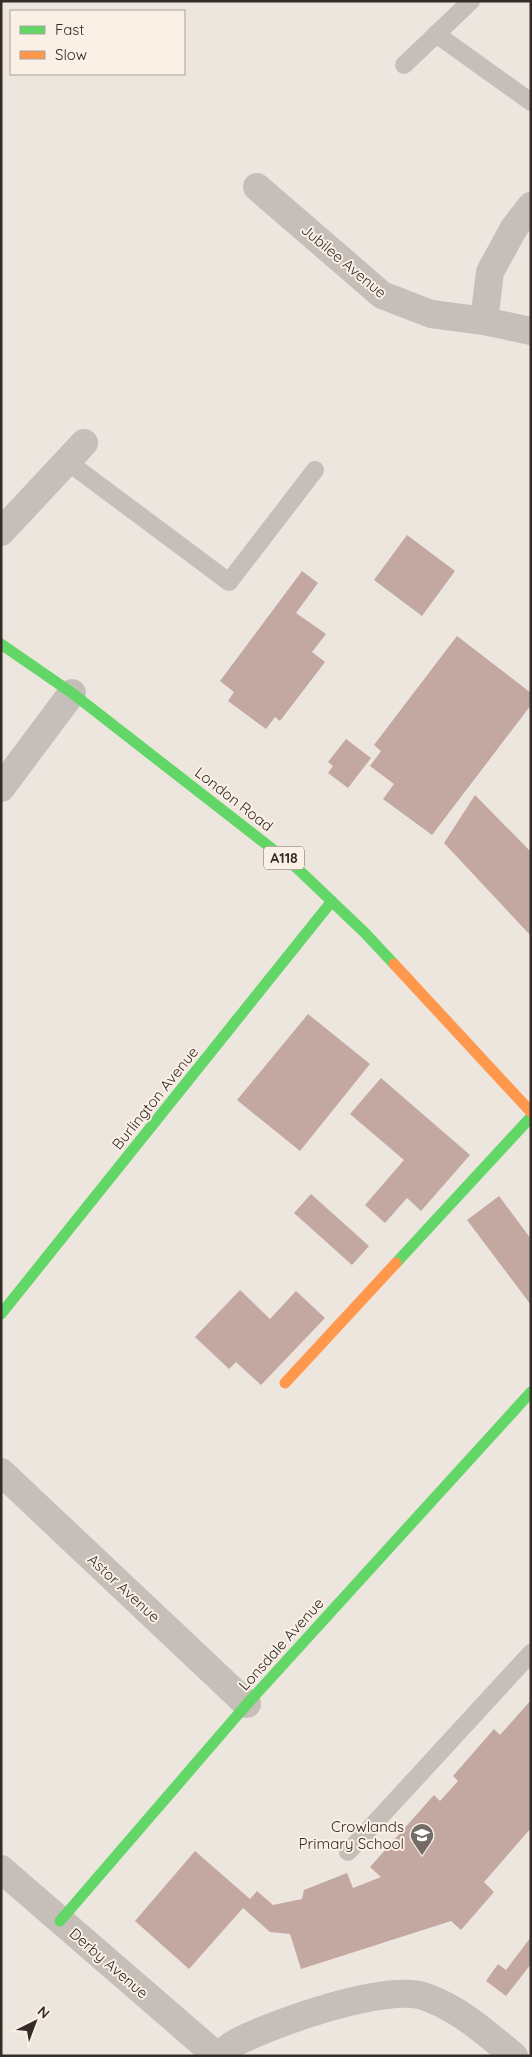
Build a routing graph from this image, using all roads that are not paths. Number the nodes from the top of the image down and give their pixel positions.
1 (471, 1) edge
2 (436, 34) junction
3 (404, 64) dead end
4 (531, 102) edge
5 (257, 187) dead end
6 (531, 206) edge
7 (484, 320) junction
8 (531, 331) edge
9 (76, 452) joint
10 (315, 470) dead end
11 (1, 532) edge
12 (1, 644) edge
13 (72, 693) junction
14 (1, 788) edge
15 (332, 901) junction
16 (531, 1112) edge
17 (531, 1117) edge
18 (1, 1314) edge
19 (285, 1383) dead end
20 (531, 1392) edge
21 (1, 1472) edge
22 (531, 1653) edge
23 (247, 1704) junction
24 (348, 1852) dead end
25 (1, 1870) edge
26 (60, 1921) junction
27 (218, 2056) edge
28 (514, 2056) edge

1 - 2 lane
2 - 3 lane
2 - 4 lane
5 - 7 street, Jubilee Avenue
6 - 7 street
7 - 8 street, Jubilee Avenue
9 - 10 lane
9 - 11 street
12 - 13 street, London Road / A118
13 - 14 street
13 - 15 street, London Road / A118
15 - 16 street, London Road / A118
15 - 18 street, Burlington Avenue
17 - 19 street
20 - 23 street, Lonsdale Avenue
21 - 23 street, Astor Avenue
22 - 24 lane
23 - 26 street, Lonsdale Avenue
25 - 26 street, Derby Avenue
26 - 27 street, Derby Avenue
27 - 28 street

